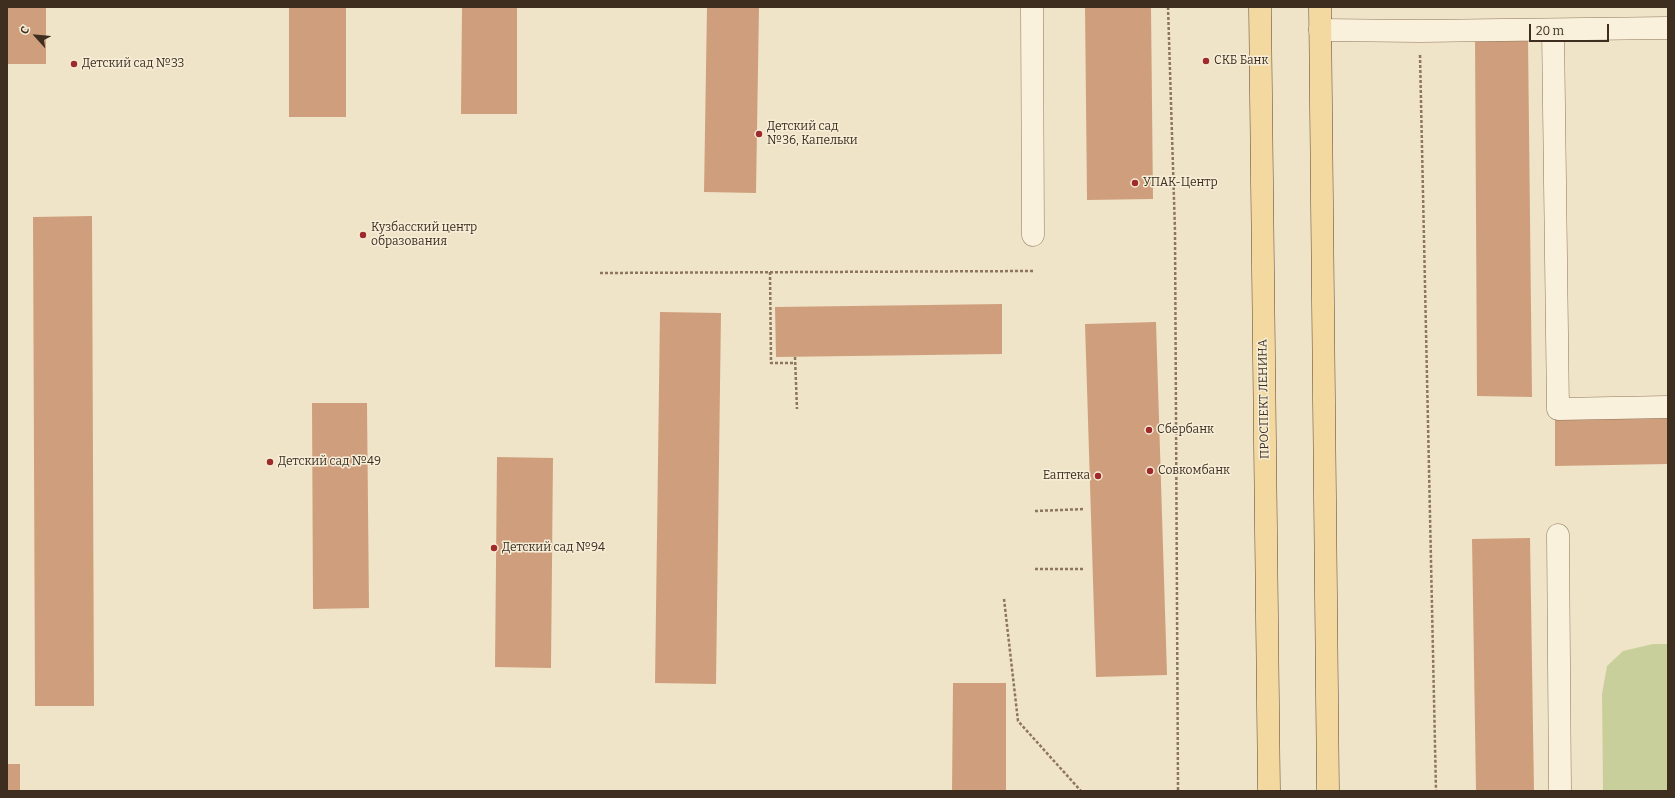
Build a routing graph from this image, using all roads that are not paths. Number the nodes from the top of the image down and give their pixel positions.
1 (1032, 7) edge
2 (1260, 7) edge
3 (1320, 7) edge
4 (1668, 28) edge
5 (1320, 30) junction
6 (1553, 30) junction
7 (1033, 235) dead end
8 (1668, 407) edge
9 (1558, 535) dead end
10 (1269, 791) edge
11 (1328, 791) edge
12 (1560, 791) edge

1 - 7 lane
2 - 10 main road, ПРОСПЕКТ ЛЕНИНА
3 - 5 main road
4 - 6 lane
5 - 6 lane
5 - 11 main road
6 - 8 lane
9 - 12 lane

